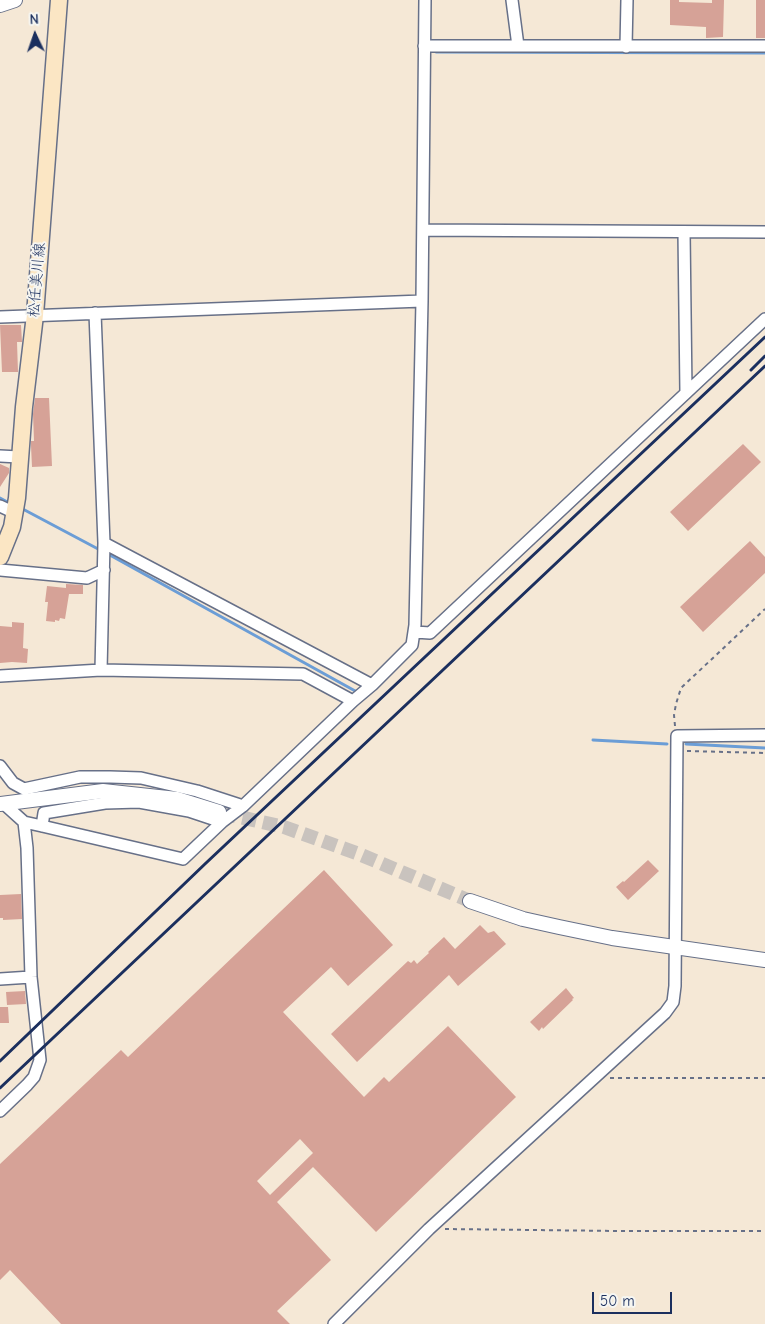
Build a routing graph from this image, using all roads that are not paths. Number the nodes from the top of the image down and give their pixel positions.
1 (15, 0) edge
2 (59, 0) edge
3 (425, 0) edge
4 (512, 0) edge
5 (627, 0) edge
6 (0, 5) edge
7 (424, 46) junction
8 (518, 46) junction
9 (765, 46) edge
10 (626, 47) junction
11 (423, 230) junction
12 (684, 232) junction
13 (765, 232) edge
14 (422, 301) junction
15 (95, 313) junction
16 (35, 315) junction
17 (0, 317) edge
18 (765, 319) edge
19 (686, 393) junction
20 (0, 456) edge
21 (19, 457) junction
22 (12, 507) edge
23 (104, 543) junction
24 (0, 557) edge
25 (0, 570) edge
26 (104, 570) junction
27 (415, 632) junction
28 (101, 670) junction
29 (0, 676) edge
30 (372, 685) junction
31 (353, 701) junction
32 (765, 735) edge
33 (0, 766) edge
34 (1, 800) edge
35 (243, 806) junction
36 (221, 817) junction
37 (24, 822) junction
38 (42, 826) junction
39 (470, 901) tunnel mouth
40 (674, 947) junction
41 (765, 960) edge
42 (31, 977) junction
43 (0, 979) edge
44 (0, 1111) edge
45 (334, 1324) edge

1 - 6 street
2 - 16 main road, 松任美川線
3 - 7 street
4 - 8 street
5 - 10 street
7 - 8 street
7 - 11 street
8 - 10 street
9 - 10 street
11 - 12 street
11 - 14 street
12 - 13 street
12 - 19 street
14 - 15 street
14 - 27 street
15 - 16 street
15 - 23 street
16 - 17 street
16 - 21 main road, 松任美川線
18 - 19 street
19 - 27 street
20 - 21 street
21 - 22 main road, 松任美川線
22 - 24 main road, 松任美川線
23 - 26 street
23 - 30 street
25 - 26 street
26 - 28 street
27 - 30 street
28 - 29 street
28 - 31 street
30 - 31 street
31 - 35 street
32 - 40 street
33 - 35 street
34 - 36 street
34 - 37 street
35 - 36 street
36 - 38 street
36 - 38 street
37 - 38 street
37 - 42 street
39 - 40 street
40 - 41 street
40 - 45 street
42 - 43 street
42 - 44 street

